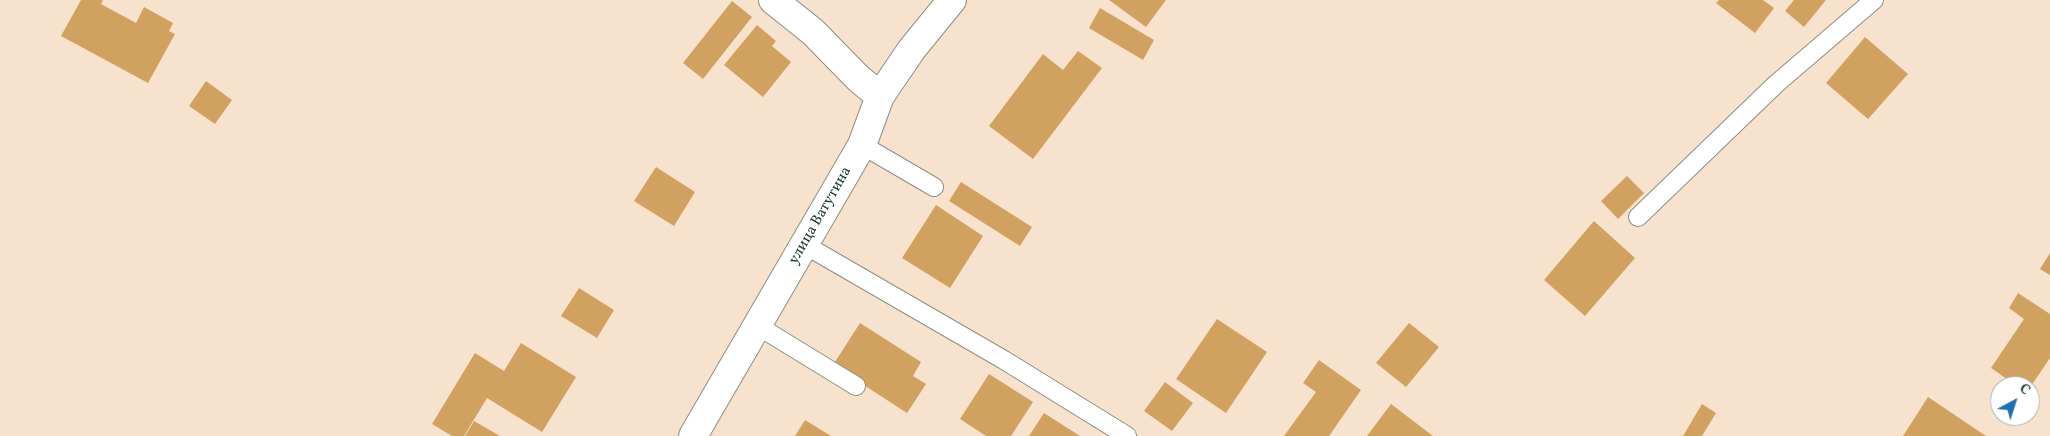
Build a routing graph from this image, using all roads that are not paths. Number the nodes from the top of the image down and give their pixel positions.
1 (773, 0) edge
2 (952, 0) edge
3 (1874, 0) edge
4 (880, 96) junction
5 (862, 145) junction
6 (934, 187) dead end
7 (1638, 217) dead end
8 (805, 245) junction
9 (758, 326) junction
10 (856, 386) dead end
11 (693, 436) edge
12 (1127, 436) edge

1 - 4 street
2 - 4 street, улица Ватутина
3 - 7 lane
4 - 5 street, улица Ватутина
5 - 6 lane
5 - 8 street, улица Ватутина
8 - 9 street, улица Ватутина
8 - 12 lane
9 - 10 lane
9 - 11 street, улица Ватутина

